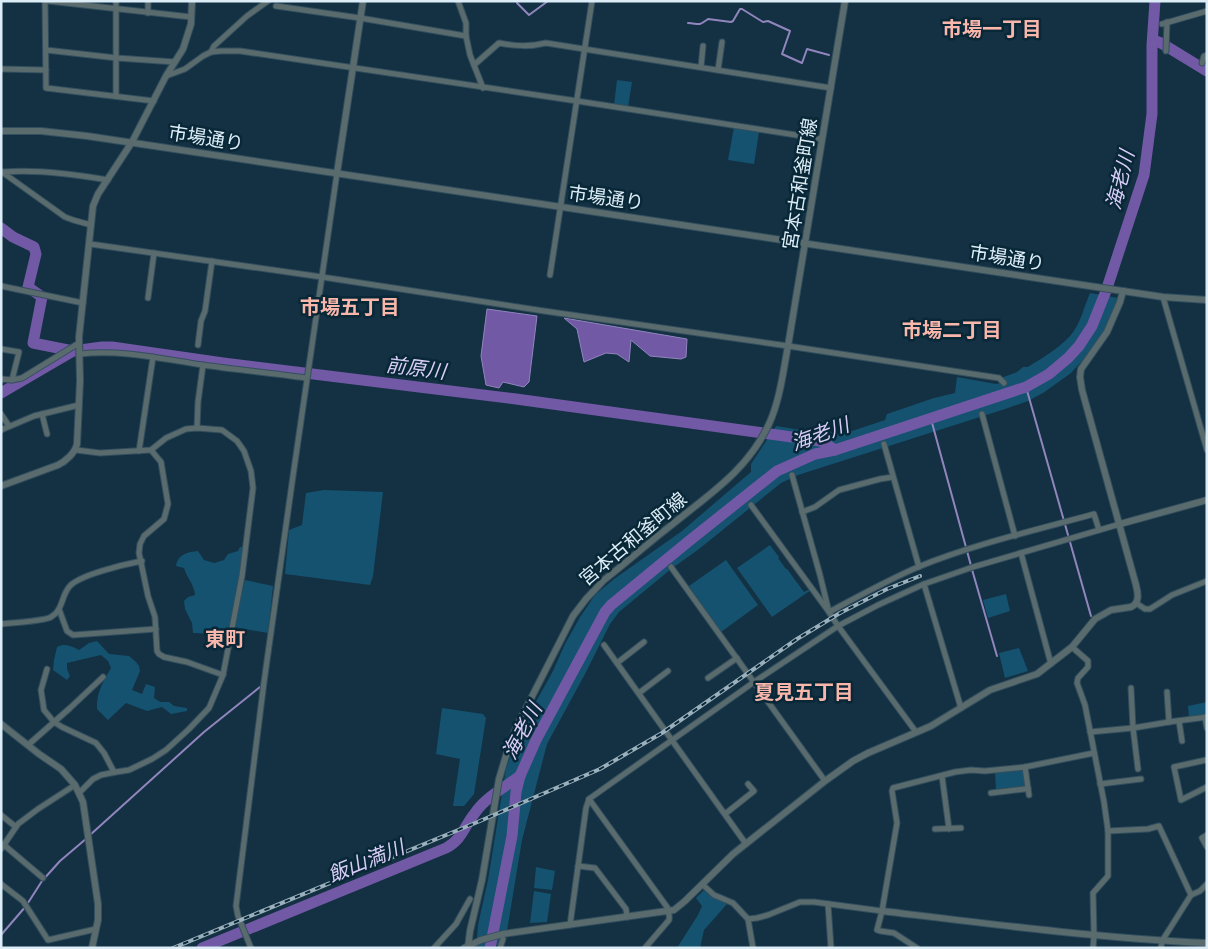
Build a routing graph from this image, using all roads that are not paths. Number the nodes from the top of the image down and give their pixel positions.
1 (47, 1) edge
2 (116, 1) edge
3 (148, 1) edge
4 (192, 1) edge
5 (268, 1) edge
6 (362, 1) edge
7 (458, 1) edge
8 (592, 1) edge
9 (845, 1) edge
10 (276, 6) dead end
11 (116, 9) junction
12 (1207, 11) edge
13 (148, 13) junction
14 (192, 17) junction
15 (360, 18) junction
16 (466, 36) junction
17 (722, 42) dead end
18 (703, 46) dead end
19 (46, 50) junction
20 (584, 50) junction
21 (1166, 50) dead end
22 (211, 52) junction
23 (1207, 55) edge
24 (117, 58) junction
25 (175, 62) junction
26 (1202, 63) dead end
27 (474, 65) junction
28 (700, 67) junction
29 (353, 69) junction
30 (1, 70) edge
31 (46, 70) junction
32 (718, 70) junction
33 (166, 76) junction
34 (483, 88) junction
35 (831, 88) junction
36 (116, 96) junction
37 (154, 101) junction
38 (577, 101) junction
39 (1, 131) edge
40 (822, 139) junction
41 (132, 142) junction
42 (2, 172) edge
43 (337, 173) junction
44 (108, 180) junction
45 (561, 207) junction
46 (92, 225) junction
47 (805, 243) junction
48 (90, 244) junction
49 (154, 253) junction
50 (212, 261) junction
51 (550, 275) dead end
52 (322, 277) junction
53 (1, 286) edge
54 (1123, 291) junction
55 (1163, 297) junction
56 (148, 298) dead end
57 (1207, 300) edge
58 (83, 303) junction
59 (198, 345) dead end
60 (788, 346) junction
61 (1, 349) edge
62 (79, 349) junction
63 (153, 357) junction
64 (203, 365) junction
65 (306, 377) junction
66 (1, 379) edge
67 (12, 380) junction
68 (1004, 383) dead end
69 (79, 405) junction
70 (1, 414) edge
71 (42, 414) junction
72 (982, 414) dead end
73 (9, 426) junction
74 (198, 428) junction
75 (1, 430) edge
76 (47, 434) dead end
77 (884, 444) dead end
78 (76, 450) junction
79 (151, 450) junction
80 (1207, 450) edge
81 (139, 451) junction
82 (792, 475) dead end
83 (893, 476) junction
84 (1, 486) edge
85 (1207, 500) edge
86 (751, 505) dead end
87 (802, 512) junction
88 (1120, 524) junction
89 (1099, 530) junction
90 (1015, 536) junction
91 (1021, 552) junction
92 (142, 561) junction
93 (671, 567) dead end
94 (919, 567) junction
95 (1207, 581) edge
96 (924, 584) junction
97 (1136, 603) junction
98 (59, 609) junction
99 (829, 612) junction
100 (1, 624) edge
101 (838, 626) junction
102 (156, 629) junction
103 (644, 642) dead end
104 (604, 645) dead end
105 (1072, 647) junction
106 (737, 658) junction
107 (617, 663) junction
108 (1051, 664) junction
109 (47, 669) dead end
110 (668, 671) dead end
111 (223, 675) junction
112 (103, 676) dead end
113 (708, 678) dead end
114 (754, 682) junction
115 (1131, 688) dead end
116 (1167, 692) dead end
117 (639, 694) junction
118 (961, 708) junction
119 (1206, 717) edge
120 (1179, 721) junction
121 (54, 722) junction
122 (1169, 722) junction
123 (1, 724) edge
124 (1133, 728) junction
125 (1207, 728) edge
126 (916, 732) junction
127 (1090, 732) junction
128 (672, 740) junction
129 (1182, 741) dead end
130 (28, 746) junction
131 (1094, 753) junction
132 (1207, 760) edge
133 (1026, 766) junction
134 (1138, 769) dead end
135 (114, 772) junction
136 (942, 776) junction
137 (1141, 779) dead end
138 (824, 781) junction
139 (748, 784) dead end
140 (1100, 784) junction
141 (75, 785) junction
142 (1207, 787) edge
143 (1028, 788) junction
144 (79, 793) junction
145 (991, 793) dead end
146 (1029, 795) dead end
147 (589, 799) junction
148 (725, 814) junction
149 (1, 815) edge
150 (16, 827) junction
151 (961, 828) dead end
152 (935, 829) dead end
153 (949, 829) junction
154 (1108, 831) junction
155 (1207, 835) edge
156 (746, 844) junction
157 (3, 847) edge
158 (1207, 847) edge
159 (578, 866) junction
160 (43, 878) dead end
161 (1, 884) edge
162 (702, 884) junction
163 (1207, 884) edge
164 (1191, 895) junction
165 (470, 899) dead end
166 (828, 904) junction
167 (882, 911) junction
168 (669, 912) junction
169 (627, 917) junction
170 (748, 919) junction
171 (570, 925) junction
172 (96, 930) junction
173 (1094, 936) junction
174 (501, 937) junction
175 (1207, 943) edge
176 (1161, 944) edge
177 (466, 947) edge
178 (92, 948) edge
179 (251, 948) edge
180 (434, 948) edge
181 (500, 948) edge
182 (644, 948) edge
183 (754, 948) edge
184 (831, 948) edge
185 (917, 948) edge
186 (1093, 948) edge

1 - 11 street
1 - 19 street
2 - 11 street
3 - 13 street
4 - 14 street
5 - 22 street
6 - 15 street
7 - 16 street
8 - 20 street
9 - 35 street, 宮本古和釜町線
10 - 15 street
11 - 13 street
11 - 24 street
12 - 21 street
13 - 14 street
14 - 25 street
15 - 16 street
15 - 29 street
16 - 27 street
17 - 32 street
18 - 28 street
19 - 24 street
19 - 31 street
20 - 27 street
20 - 28 street
20 - 38 street
22 - 29 street
22 - 33 street
23 - 26 street
24 - 25 street
24 - 36 street
25 - 33 street
27 - 34 street
28 - 32 street
29 - 34 street
29 - 43 street
30 - 31 street
31 - 36 street
32 - 35 street
33 - 37 street
34 - 38 street
35 - 40 street, 宮本古和釜町線
36 - 37 street
37 - 41 street
38 - 40 street
38 - 45 street
39 - 41 street, 市場通り
40 - 47 street, 宮本古和釜町線
41 - 43 street, 市場通り
41 - 44 street
42 - 44 street
42 - 46 street
43 - 45 street, 市場通り
43 - 52 street
44 - 46 street
45 - 47 street, 市場通り
45 - 51 street
46 - 48 street
47 - 54 street, 市場通り
47 - 60 street, 宮本古和釜町線
48 - 49 street
48 - 58 street
49 - 50 street
49 - 56 street
50 - 52 street
50 - 59 street
52 - 60 street
52 - 65 street
53 - 58 street
54 - 55 street, 市場通り
54 - 88 street
55 - 57 street, 市場通り
55 - 80 street
58 - 62 street
60 - 68 street
60 - 177 street, 宮本古和釜町線
61 - 67 street
62 - 63 street
62 - 67 street
62 - 69 street
63 - 64 street
63 - 81 street
64 - 65 street
64 - 74 street
65 - 179 street
66 - 67 street
69 - 71 street
69 - 78 street
70 - 73 street
71 - 73 street
71 - 76 street
72 - 90 street
73 - 75 street
74 - 79 street
74 - 111 street
77 - 83 street
78 - 81 street
78 - 84 street
79 - 81 street
79 - 92 street
82 - 87 street
83 - 87 street
83 - 94 street
85 - 88 street
86 - 99 street
87 - 99 street
88 - 89 street
88 - 97 street
89 - 90 street
89 - 91 street
90 - 94 street
91 - 96 street
91 - 108 street
92 - 98 street
92 - 102 street
93 - 106 street
94 - 99 street
95 - 97 street
96 - 101 street
96 - 118 street
97 - 105 street
98 - 100 street
98 - 102 street
99 - 101 street
101 - 114 street
101 - 126 street
102 - 111 street
103 - 107 street
104 - 107 street
105 - 108 street
105 - 127 street
106 - 113 street
106 - 114 street
107 - 117 street
108 - 118 street
109 - 121 street
110 - 117 street
111 - 135 street
112 - 121 street
114 - 128 street
114 - 138 street
115 - 124 street
116 - 122 street
117 - 128 street
118 - 126 street
119 - 120 street
119 - 125 street
120 - 122 street
120 - 129 street
121 - 130 street
121 - 135 street
122 - 124 street
123 - 130 street
124 - 127 street
124 - 134 street
126 - 138 street
127 - 131 street
128 - 147 street
128 - 148 street
130 - 141 street
131 - 133 street
131 - 140 street
132 - 142 street
133 - 136 street
133 - 143 street
135 - 144 street
136 - 153 street
136 - 167 street
137 - 140 street
138 - 156 street
139 - 148 street
140 - 154 street
141 - 144 street
141 - 150 street
143 - 145 street
143 - 146 street
144 - 172 street
147 - 159 street
147 - 168 street
148 - 156 street
149 - 150 street
150 - 157 street
151 - 153 street
152 - 153 street
154 - 164 street
154 - 173 street
155 - 158 street
156 - 162 street
157 - 160 street
159 - 169 street
159 - 171 street
161 - 172 street
162 - 168 street
162 - 170 street
163 - 164 street
164 - 176 street
165 - 180 street
166 - 167 street
166 - 170 street
166 - 184 street
167 - 173 street
167 - 185 street
168 - 169 street
168 - 182 street
169 - 171 street
170 - 183 street
171 - 174 street
172 - 178 street
173 - 176 street
173 - 186 street
174 - 177 street
174 - 181 street
175 - 176 street

